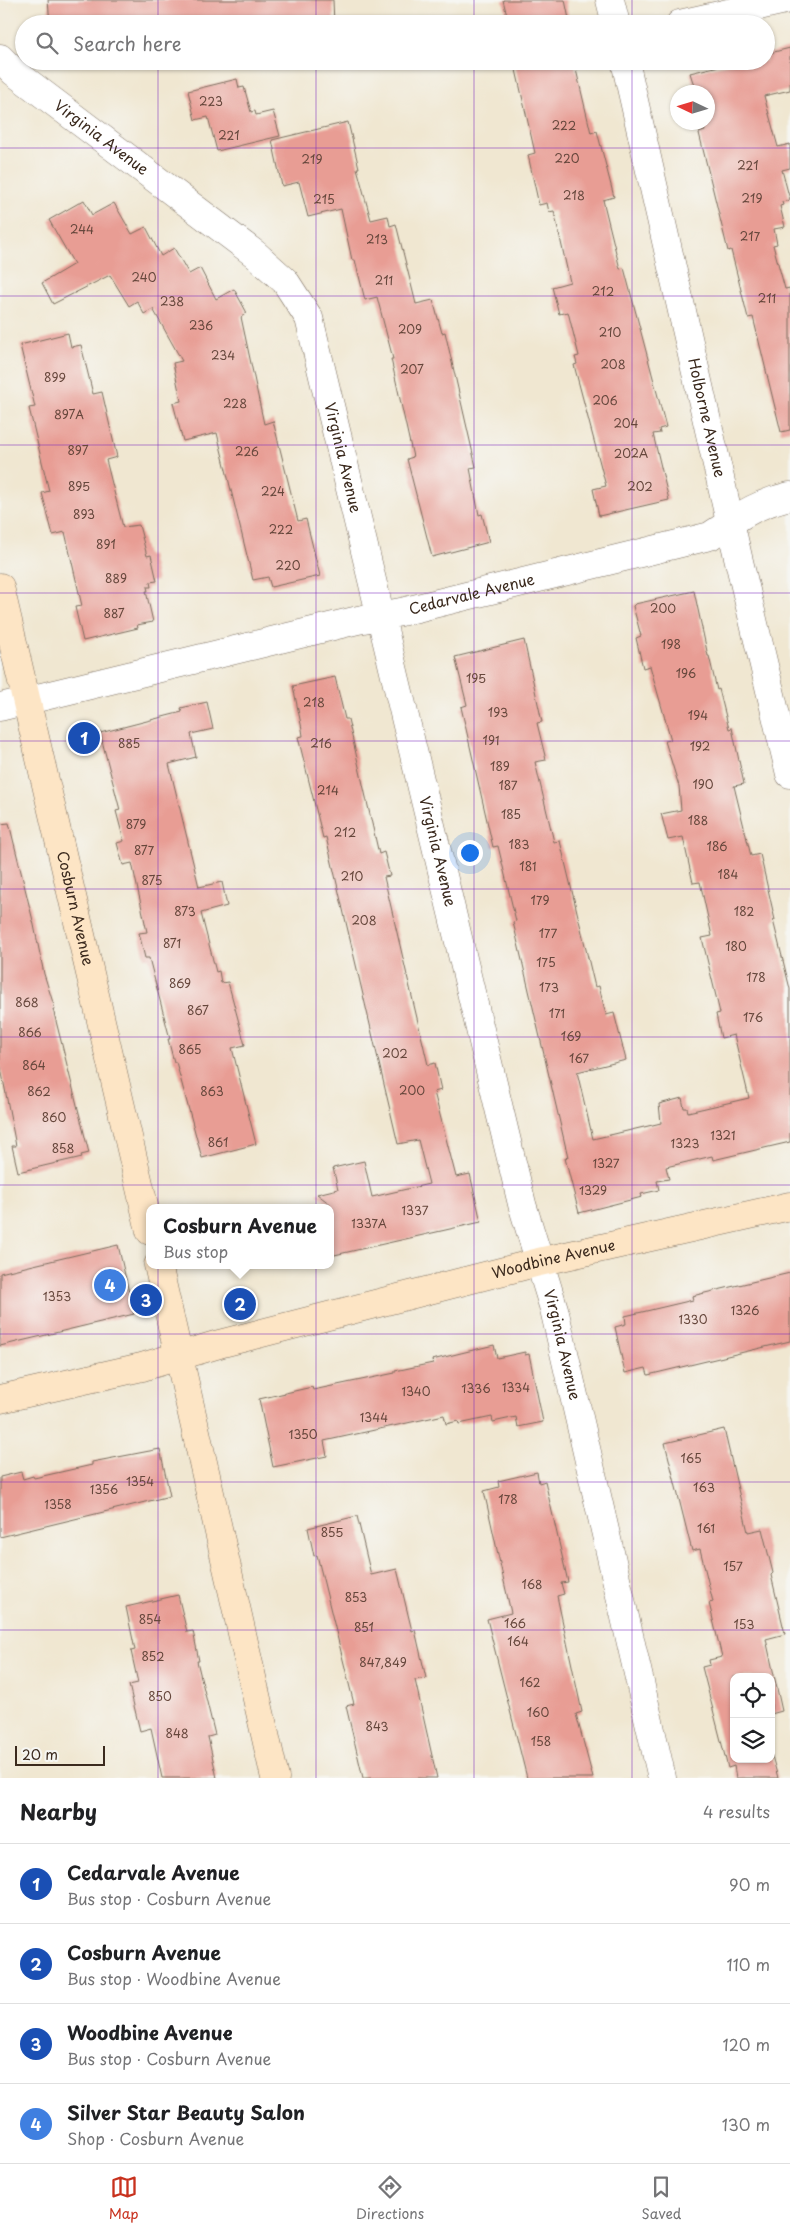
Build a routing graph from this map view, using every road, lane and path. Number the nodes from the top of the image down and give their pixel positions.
1 (610, 0) edge
2 (785, 0) edge
3 (614, 15) edge
4 (719, 15) edge
5 (0, 58) edge
6 (627, 70) edge
7 (790, 496) edge
8 (730, 522) junction
9 (0, 587) edge
10 (382, 616) junction
11 (27, 700) junction
12 (0, 707) edge
13 (790, 774) edge
14 (790, 1206) edge
15 (146, 1214) edge
16 (539, 1262) junction
17 (159, 1269) edge
18 (178, 1355) junction
19 (0, 1400) edge
20 (275, 1778) edge
21 (662, 1778) edge

1 - 3 street
2 - 4 street
5 - 10 street, Virginia Avenue
6 - 8 street, Holborne Avenue
7 - 8 street, Cedarvale Avenue
8 - 10 street, Cedarvale Avenue
8 - 13 street, Holborne Avenue
9 - 11 street, Cosburn Avenue
10 - 11 street, Cedarvale Avenue
10 - 16 street, Virginia Avenue
11 - 12 street, Cedarvale Avenue
11 - 15 street, Cosburn Avenue
14 - 16 street, Woodbine Avenue
16 - 18 street, Woodbine Avenue
16 - 21 street, Virginia Avenue
17 - 18 street
18 - 19 street, Woodbine Avenue
18 - 20 street

